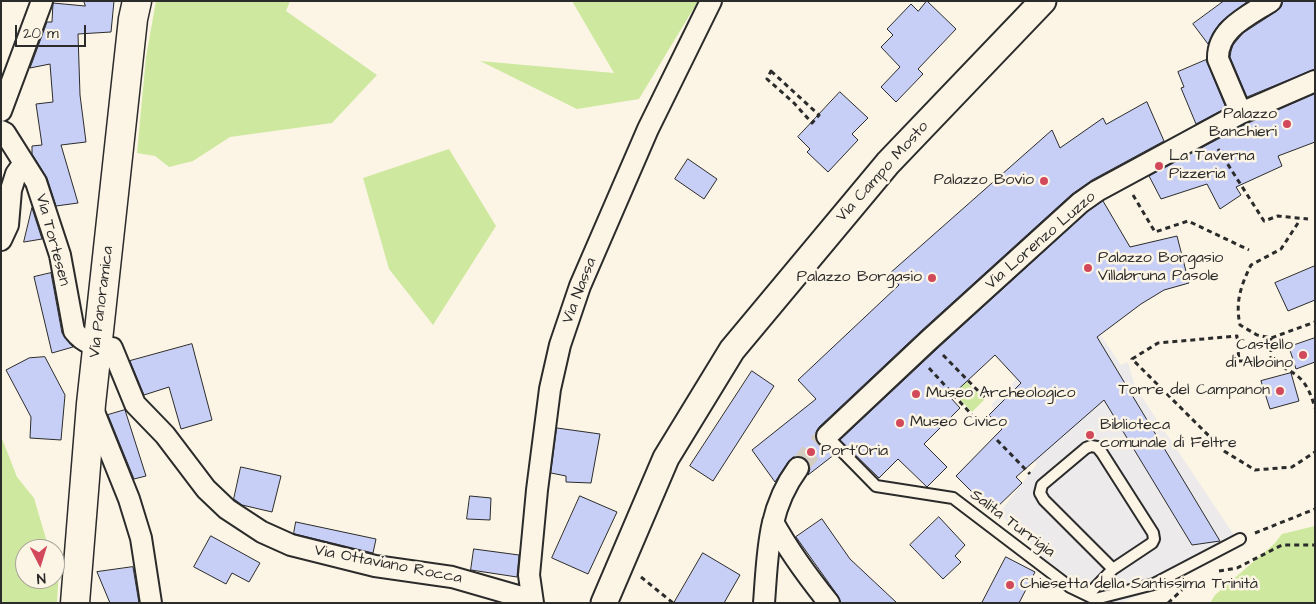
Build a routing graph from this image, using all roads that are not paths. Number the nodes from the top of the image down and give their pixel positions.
1 (42, 1) edge
2 (137, 1) edge
3 (711, 1) edge
4 (1043, 1) edge
5 (1271, 1) edge
6 (1315, 81) edge
7 (1, 111) edge
8 (1242, 113) junction
9 (1, 131) edge
10 (24, 163) junction
11 (1, 240) edge
12 (96, 347) junction
13 (91, 404) junction
14 (827, 436) joint
15 (798, 468) tunnel mouth
16 (773, 522) junction
17 (1240, 539) road end
18 (1113, 569) junction
19 (1088, 595) junction
20 (532, 601) edge
21 (75, 603) edge
22 (151, 603) edge
23 (604, 603) edge
24 (764, 603) edge
25 (829, 603) edge

1 - 7 street
2 - 12 main road, Via Panoramica
3 - 20 street, Via Nassa
4 - 23 street, Via Campo Mosto
5 - 8 street
6 - 8 street, Via Lorenzo Luzzo
8 - 14 street, Via Lorenzo Luzzo
9 - 10 street, Via Tortesen
10 - 11 street
10 - 12 street, Via Tortesen
12 - 13 main road, Via Panoramica
12 - 20 street, Via Ottaviano Rocca
13 - 21 main road, Via Panoramica
13 - 22 street
14 - 19 lane, Salita Turrigia
15 - 16 street
16 - 24 street
16 - 25 street
17 - 19 lane, Salita Turrigia
18 - 18 lane
18 - 19 lane

